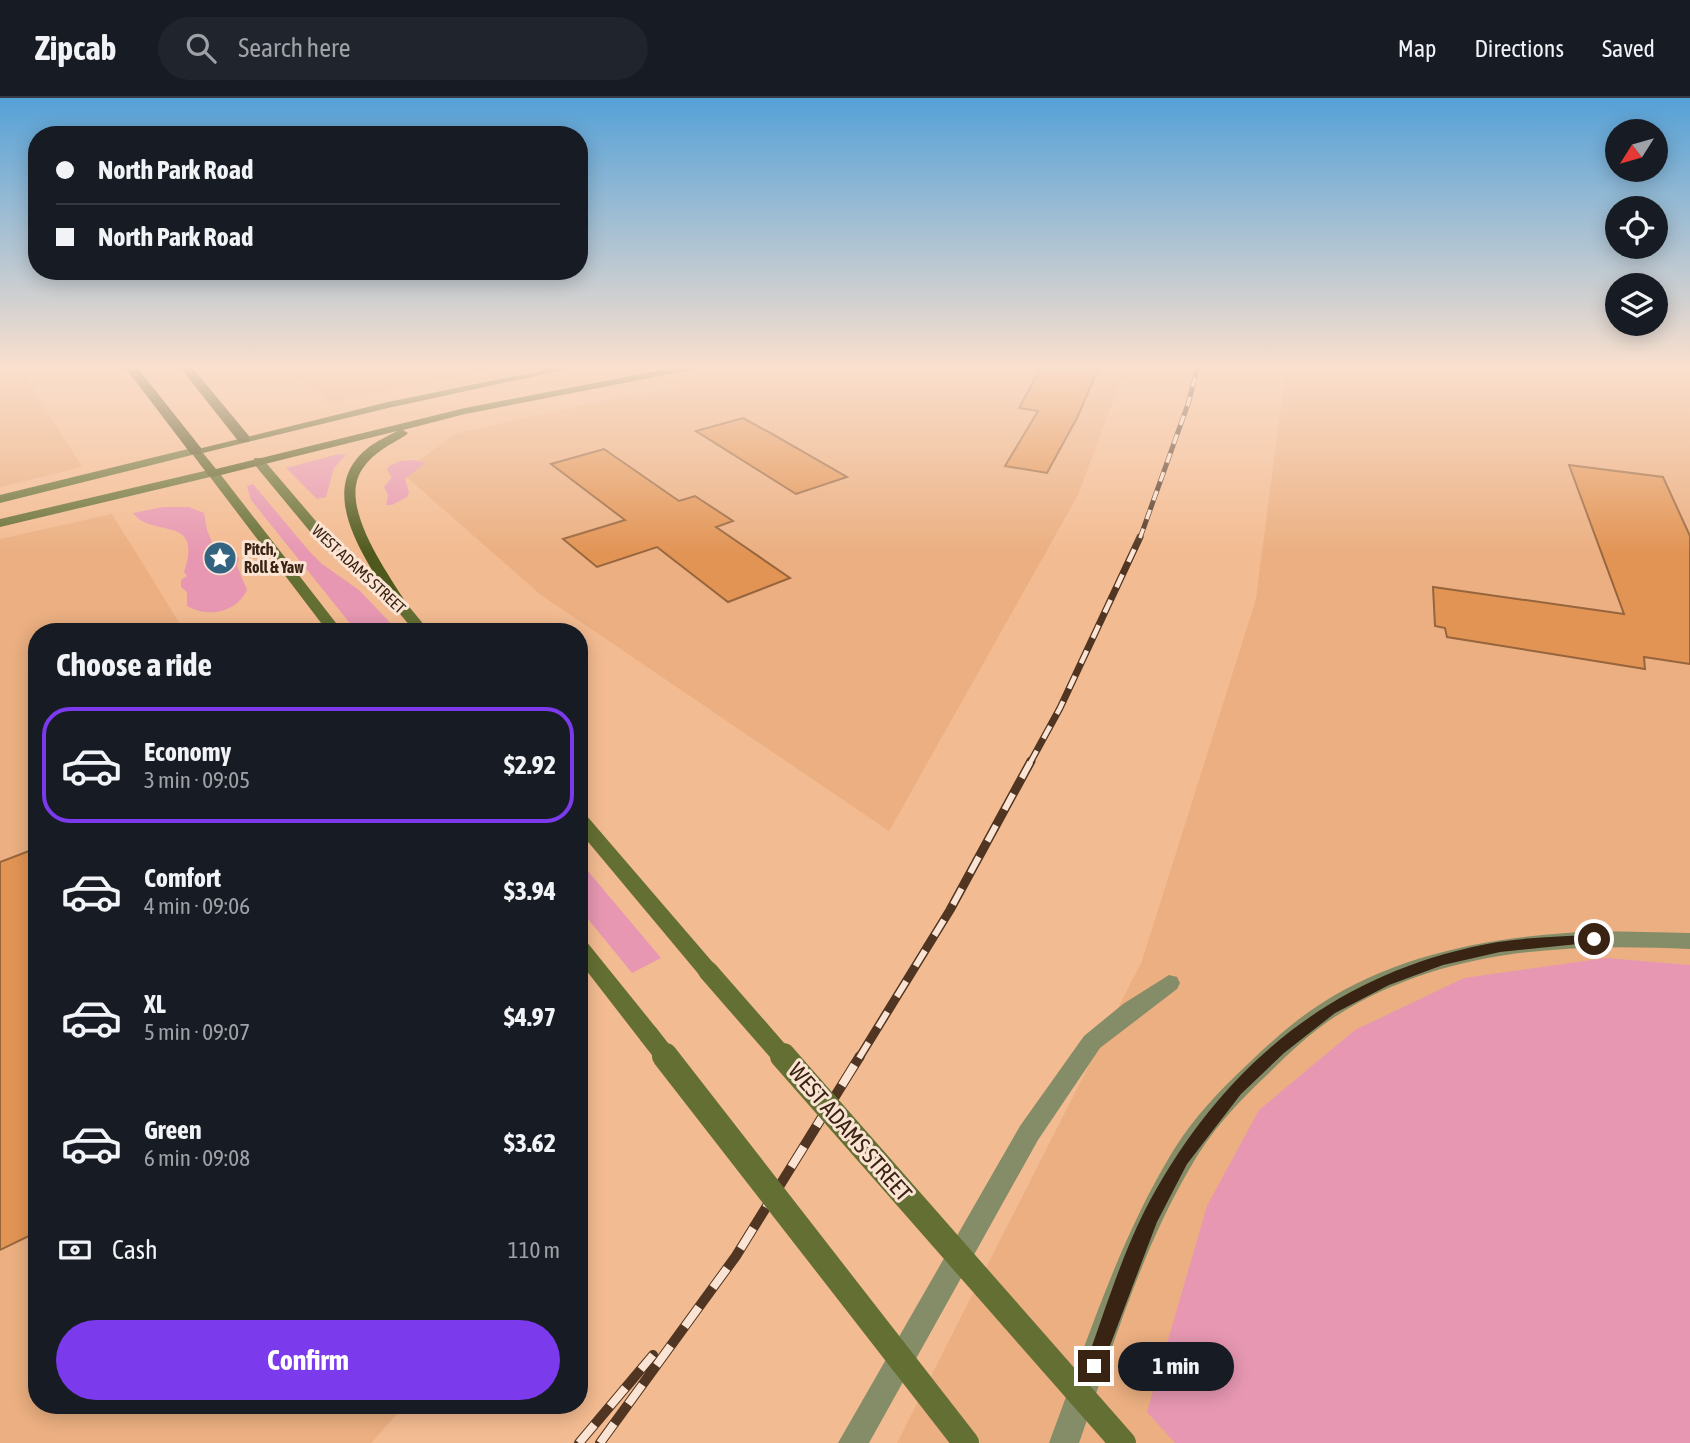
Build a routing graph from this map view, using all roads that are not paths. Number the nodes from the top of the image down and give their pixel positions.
1 (179, 429) edge
2 (236, 429) edge
3 (287, 429) edge
4 (391, 429) edge
5 (414, 429) edge
6 (244, 439) junction
7 (196, 451) junction
8 (258, 461) junction
9 (212, 473) junction
10 (0, 499) edge
11 (0, 523) edge
12 (401, 606) junction
13 (329, 623) edge
14 (415, 623) edge
15 (588, 830) edge
16 (1690, 942) edge
17 (588, 957) edge
18 (1170, 983) dead end
19 (853, 1443) edge
20 (966, 1443) edge
21 (1064, 1443) edge
22 (1123, 1443) edge

1 - 7 highway
2 - 6 highway
3 - 6 main road
4 - 8 main road
5 - 12 main road
6 - 7 main road
6 - 8 main road, WEST ADAMS STREET
7 - 9 main road
7 - 10 main road
8 - 9 main road
8 - 12 main road, WEST ADAMS STREET
9 - 11 main road
9 - 13 main road
12 - 14 main road, WEST ADAMS STREET
15 - 22 main road, WEST ADAMS STREET, bridge
16 - 21 street
17 - 20 main road, bridge
18 - 19 street

